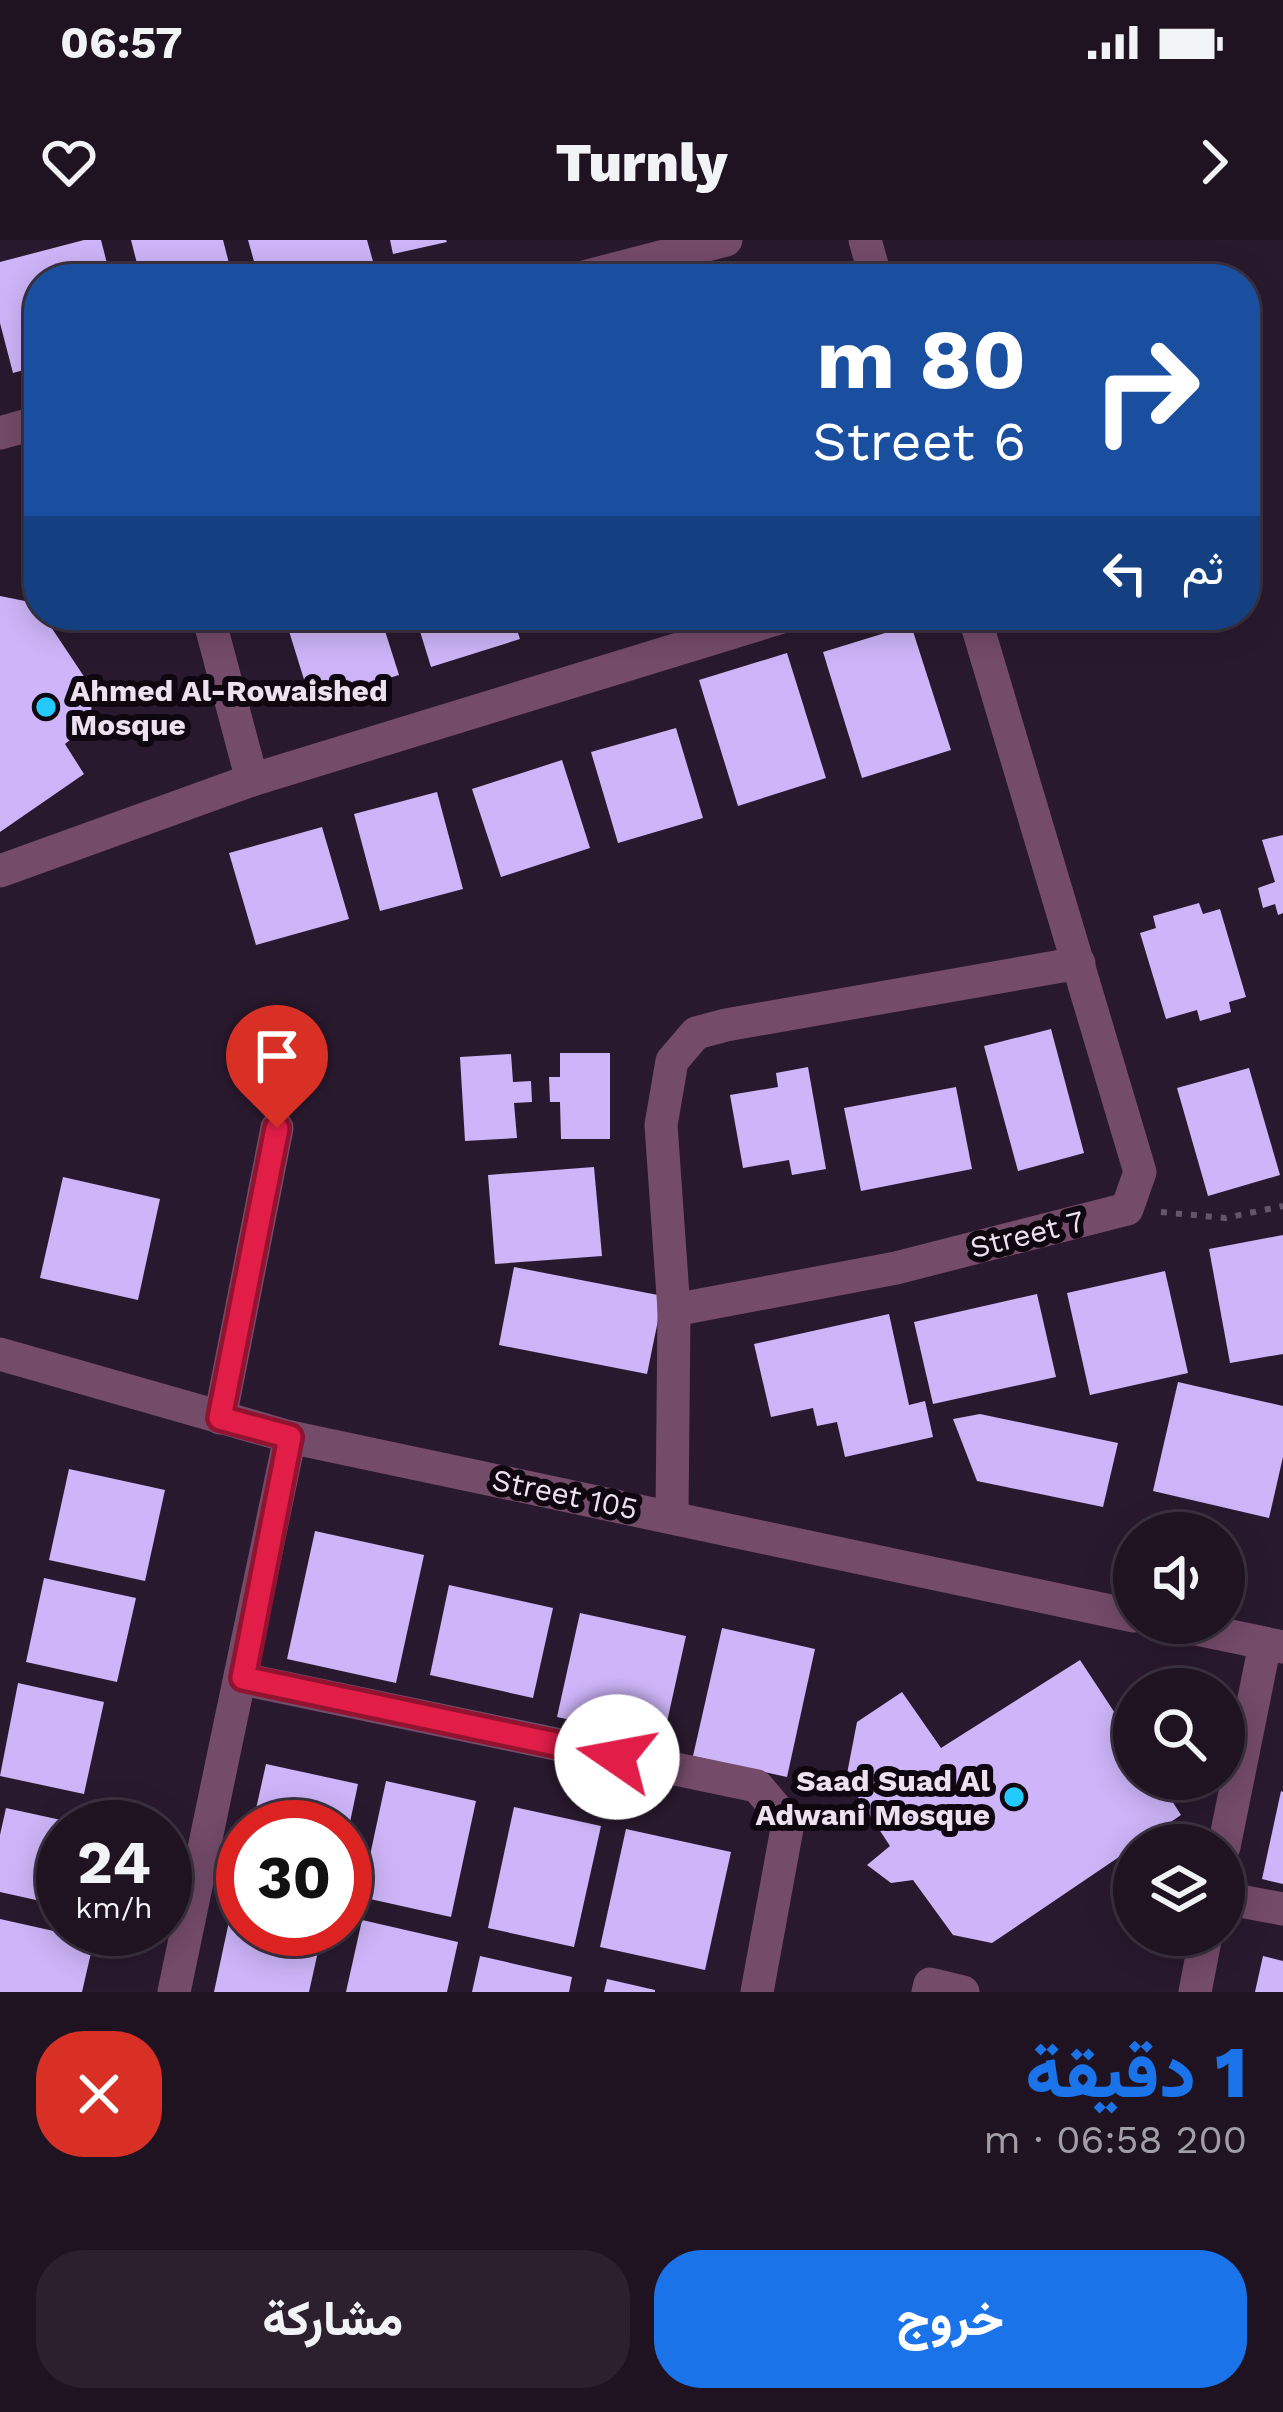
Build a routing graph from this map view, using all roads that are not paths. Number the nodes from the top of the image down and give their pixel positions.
1 (726, 240) edge
2 (634, 264) edge
3 (212, 630) edge
4 (740, 630) edge
5 (978, 630) edge
6 (252, 780) junction
7 (0, 871) edge
8 (1078, 963) junction
9 (277, 1128) dead end
10 (674, 1310) junction
11 (0, 1354) edge
12 (220, 1418) junction
13 (290, 1437) junction
14 (672, 1516) junction
15 (1113, 1611) edge
16 (1274, 1646) edge
17 (243, 1678) junction
18 (1230, 1824) edge
19 (1245, 1902) edge
20 (1283, 1910) edge
21 (1202, 1956) edge
22 (174, 1992) edge
23 (757, 1992) edge
24 (928, 1992) edge
25 (963, 1992) edge
26 (1195, 1992) edge

1 - 2 street
3 - 6 street
4 - 6 street
5 - 8 street, Street 7
6 - 7 street
8 - 10 street
8 - 10 street, Street 7
9 - 12 street
10 - 14 street
11 - 12 street, Street 105
12 - 13 street, Street 105
13 - 14 street, Street 105
13 - 17 street
14 - 15 street, Street 105
16 - 18 street
17 - 22 street
17 - 23 street
19 - 20 street
21 - 26 street
24 - 25 street

